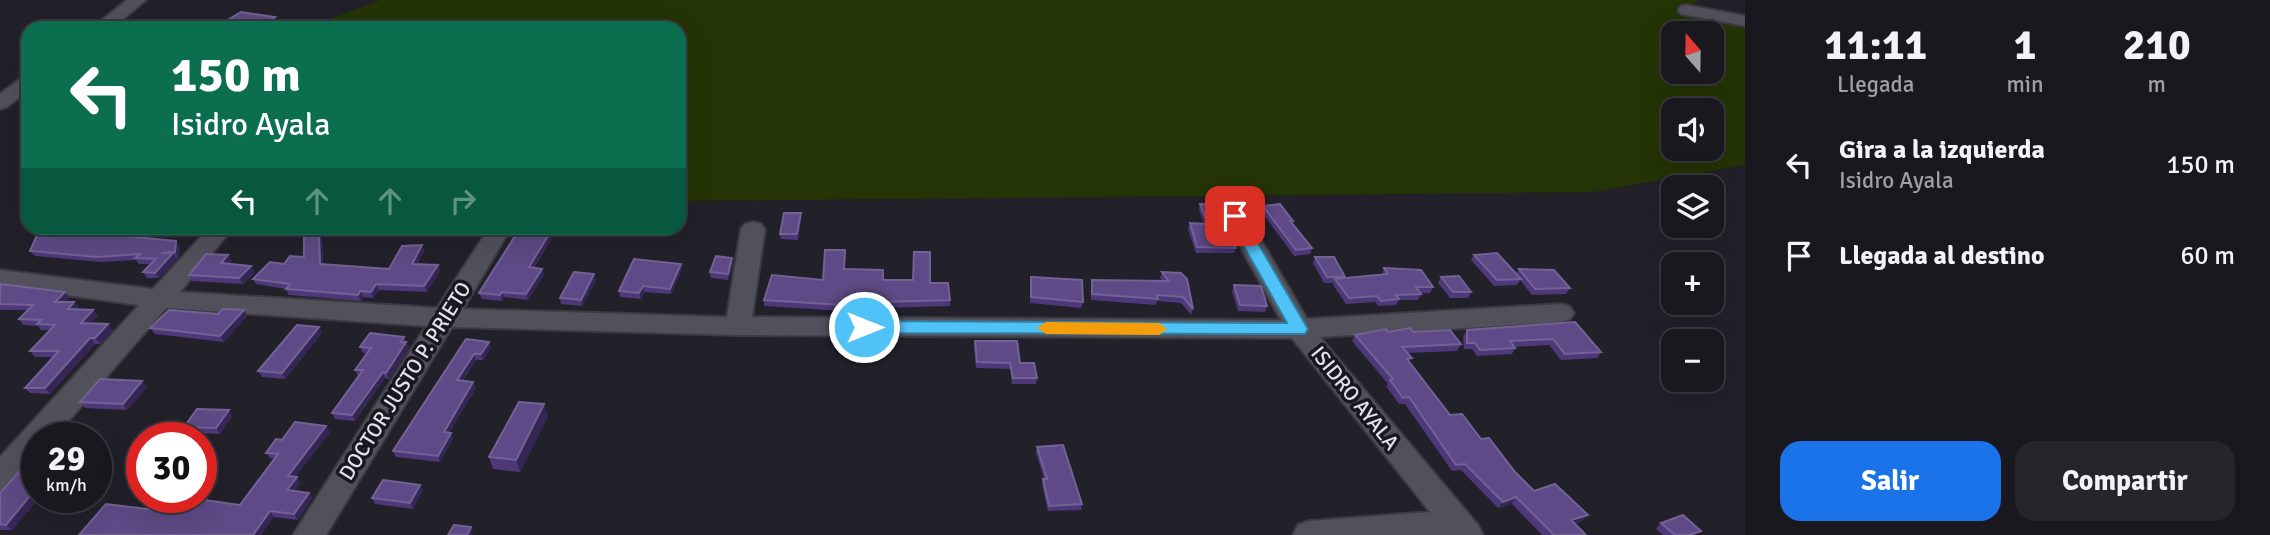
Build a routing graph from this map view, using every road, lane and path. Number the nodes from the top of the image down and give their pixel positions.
1 (138, 0) edge
2 (1687, 10) dead end
3 (1745, 20) edge
4 (110, 21) edge
5 (21, 87) edge
6 (0, 103) edge
7 (1235, 216) dead end
8 (753, 229) dead end
9 (216, 235) edge
10 (496, 235) edge
11 (0, 278) edge
12 (161, 299) junction
13 (1561, 313) dead end
14 (445, 318) junction
15 (738, 326) junction
16 (1299, 329) junction
17 (0, 478) edge
18 (1462, 530) edge
19 (309, 535) edge
20 (1309, 535) edge

1 - 4 street
2 - 3 street
5 - 6 street
7 - 16 street, ISIDRO AYALA
8 - 15 street
9 - 12 street
10 - 14 street, DOCTOR JUSTO P. PRIETO
11 - 12 street
12 - 14 street
12 - 17 street
13 - 16 street
14 - 15 street
14 - 19 street, DOCTOR JUSTO P. PRIETO
15 - 16 street
16 - 18 street, ISIDRO AYALA
18 - 20 street

